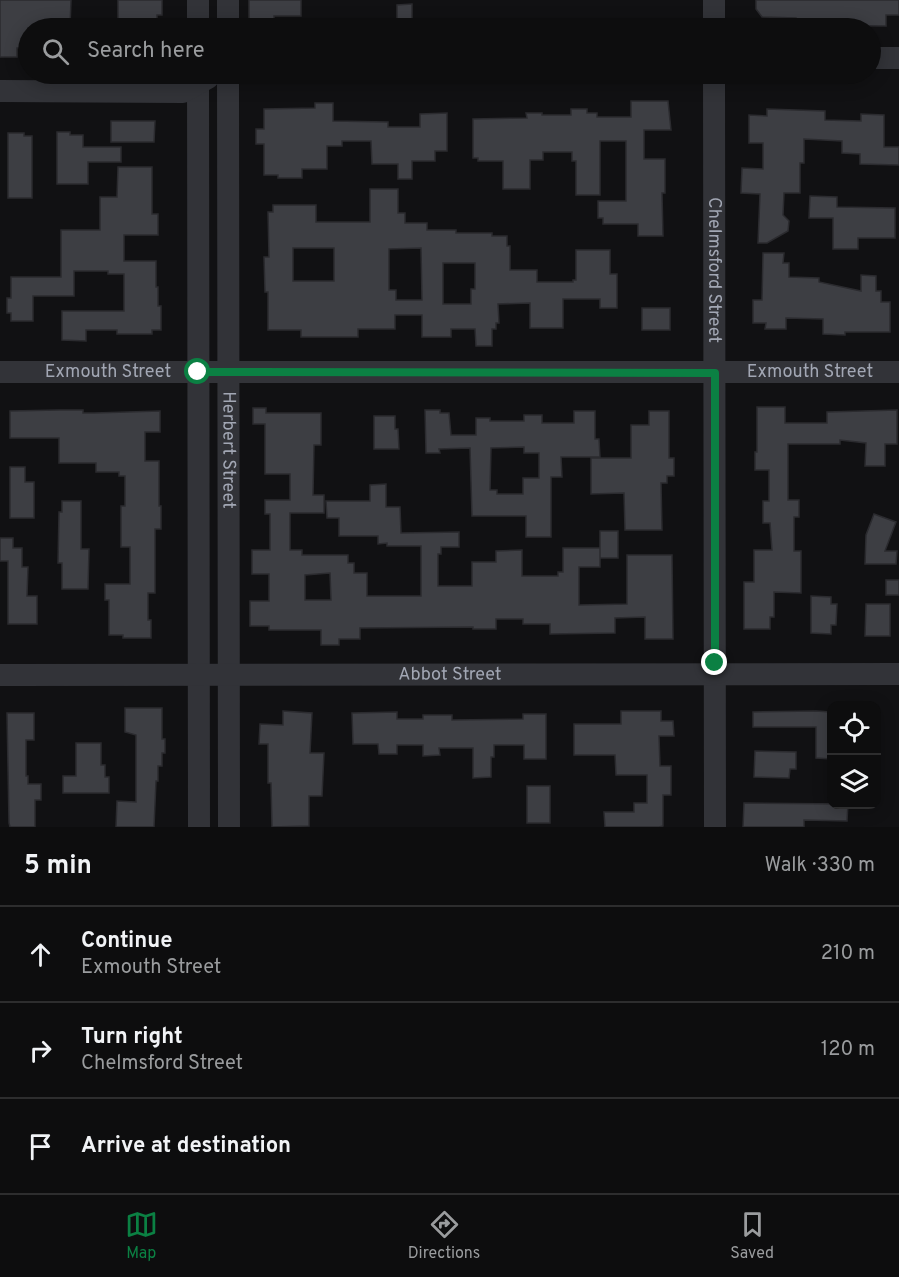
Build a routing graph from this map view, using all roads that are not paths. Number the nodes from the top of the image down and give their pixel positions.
1 (198, 0) edge
2 (228, 0) edge
3 (714, 0) edge
4 (198, 18) edge
5 (228, 18) edge
6 (714, 18) edge
7 (881, 58) edge
8 (899, 58) edge
9 (194, 84) edge
10 (204, 84) edge
11 (228, 84) edge
12 (714, 84) edge
13 (0, 91) edge
14 (0, 372) edge
15 (198, 372) junction
16 (229, 372) junction
17 (899, 372) edge
18 (715, 373) junction
19 (715, 674) junction
20 (899, 674) edge
21 (0, 675) edge
22 (198, 675) junction
23 (229, 675) junction
24 (199, 827) edge
25 (229, 827) edge
26 (715, 827) edge

1 - 4 street
2 - 5 street
3 - 6 street
7 - 8 street
9 - 13 street
10 - 15 street, Herbert Street
11 - 16 street, Herbert Street
12 - 18 street, Chelmsford Street
14 - 15 street, Exmouth Street
15 - 16 street, Exmouth Street
15 - 22 street, Herbert Street
16 - 18 street, Exmouth Street
16 - 23 street, Herbert Street
17 - 18 street, Exmouth Street
18 - 19 street, Chelmsford Street
19 - 20 street, Abbot Street
19 - 23 street, Abbot Street
19 - 26 street, Chelmsford Street
21 - 22 street, Abbot Street
22 - 23 street, Abbot Street
22 - 24 street, Herbert Street
23 - 25 street, Herbert Street

